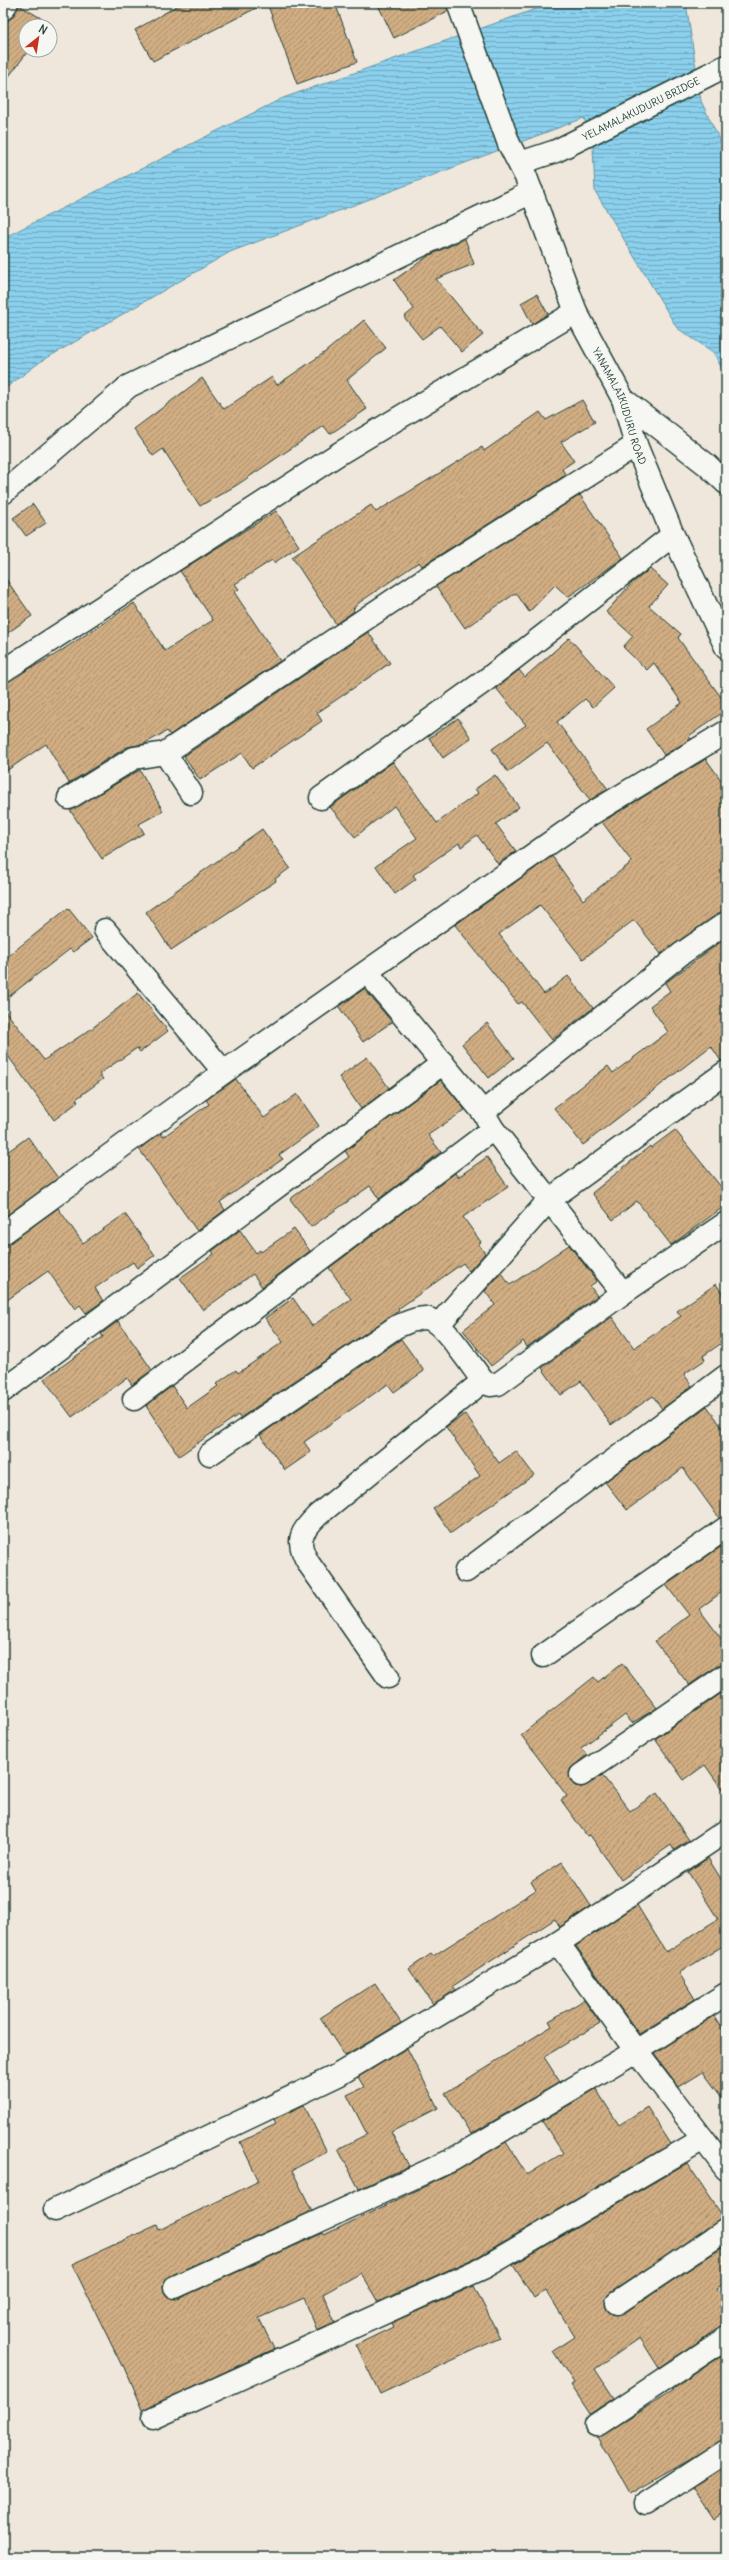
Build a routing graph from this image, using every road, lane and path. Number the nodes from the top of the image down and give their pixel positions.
1 (7, 3) edge
2 (3, 9) edge
3 (462, 13) edge
4 (726, 66) edge
5 (520, 163) junction
6 (532, 192) junction
7 (576, 312) junction
8 (623, 399) junction
9 (636, 445) junction
10 (726, 483) edge
11 (3, 493) edge
12 (673, 535) junction
13 (726, 647) edge
14 (3, 670) edge
15 (726, 732) edge
16 (165, 753) junction
17 (191, 792) dead end
18 (69, 798) dead end
19 (321, 798) dead end
20 (726, 923) edge
21 (105, 930) dead end
22 (367, 972) junction
23 (442, 1063) junction
24 (224, 1072) junction
25 (726, 1072) edge
26 (488, 1120) junction
27 (549, 1200) junction
28 (726, 1223) edge
29 (3, 1233) edge
30 (623, 1293) junction
31 (439, 1324) junction
32 (726, 1376) edge
33 (483, 1381) junction
34 (3, 1391) edge
35 (134, 1399) dead end
36 (210, 1454) dead end
37 (726, 1528) edge
38 (466, 1571) dead end
39 (543, 1656) dead end
40 (726, 1675) edge
41 (388, 1677) dead end
42 (582, 1775) dead end
43 (726, 1831) edge
44 (558, 1943) junction
45 (726, 1994) edge
46 (636, 2051) junction
47 (703, 2139) junction
48 (726, 2169) edge
49 (55, 2210) dead end
50 (726, 2230) edge
51 (175, 2287) dead end
52 (617, 2303) dead end
53 (726, 2338) edge
54 (153, 2418) dead end
55 (596, 2425) dead end
56 (726, 2451) edge
57 (645, 2504) dead end

1 - 2 street
3 - 5 street, YANAMALAIKUDURU ROAD
4 - 5 street, YELAMALAKUDURU BRIDGE
5 - 6 street, YANAMALAIKUDURU ROAD
6 - 7 street, YANAMALAIKUDURU ROAD
6 - 11 street
7 - 8 street, YANAMALAIKUDURU ROAD
7 - 14 street
8 - 9 street, YANAMALAIKUDURU ROAD
8 - 10 street
9 - 12 street, YANAMALAIKUDURU ROAD
9 - 16 street
12 - 13 street, YANAMALAIKUDURU ROAD
12 - 19 street
15 - 22 street
16 - 17 street
16 - 18 street
20 - 26 street
21 - 24 street
22 - 23 street
22 - 24 street
23 - 26 street
23 - 34 street
24 - 29 street
25 - 27 street
26 - 27 street
26 - 35 street
27 - 30 street
27 - 31 street
28 - 30 street
30 - 33 street
31 - 33 street
31 - 36 street
32 - 38 street
33 - 41 street
37 - 39 street
40 - 42 street
43 - 44 street
44 - 46 street
44 - 49 street
45 - 46 street
46 - 47 street
46 - 51 street
47 - 48 street
47 - 54 street
50 - 52 street
53 - 55 street
56 - 57 street

